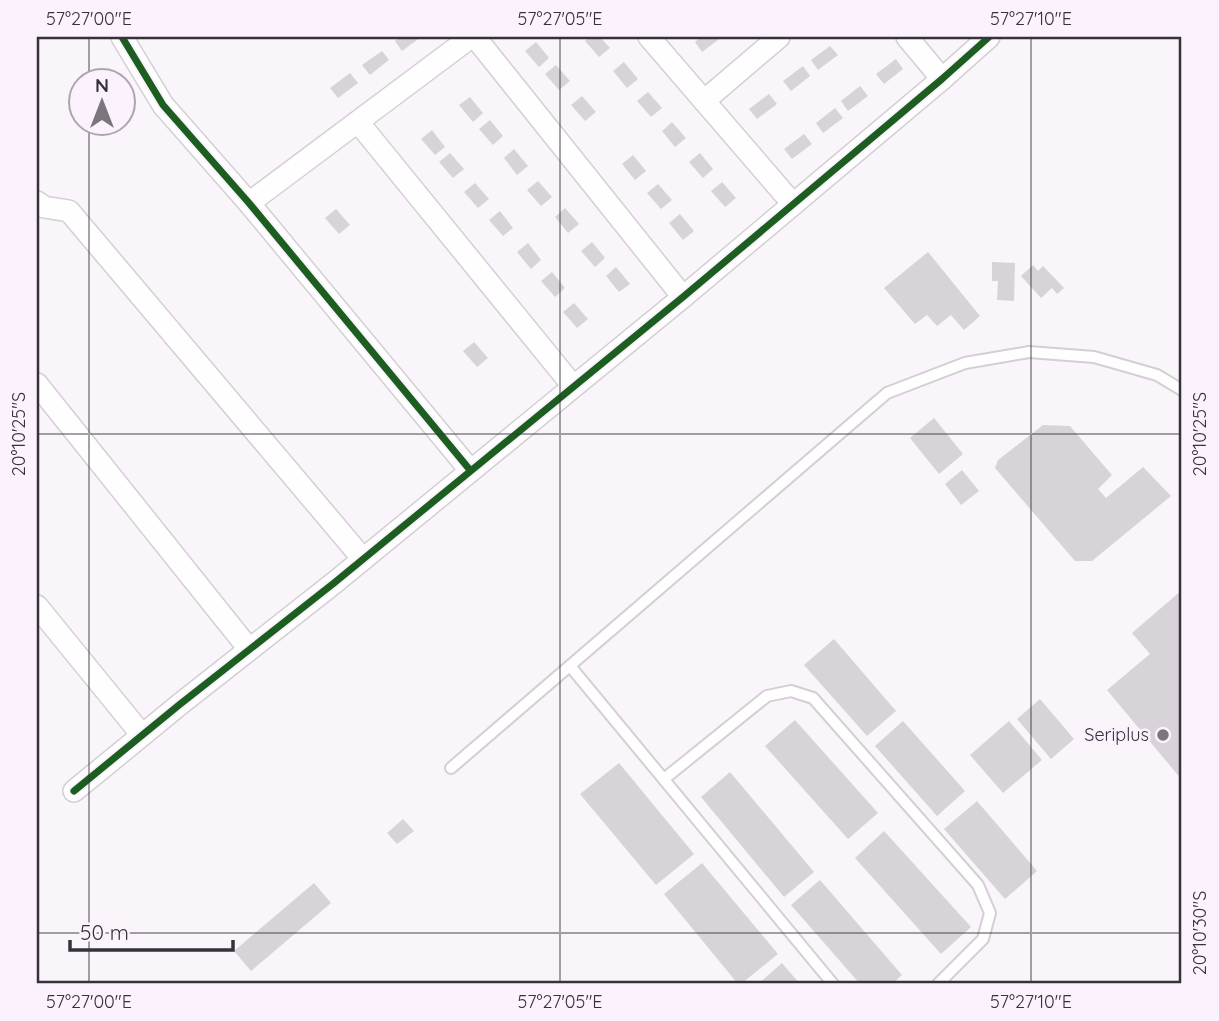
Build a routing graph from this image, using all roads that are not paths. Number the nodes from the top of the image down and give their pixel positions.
1 (122, 37) edge
2 (473, 37) edge
3 (649, 37) edge
4 (779, 37) edge
5 (908, 37) edge
6 (989, 37) edge
7 (942, 79) junction
8 (704, 101) junction
9 (358, 122) junction
10 (249, 202) junction
11 (793, 204) junction
12 (39, 209) edge
13 (683, 297) junction
14 (37, 384) edge
15 (573, 386) junction
16 (1182, 390) edge
17 (470, 470) junction
18 (363, 559) junction
19 (37, 606) edge
20 (249, 649) junction
21 (570, 666) junction
22 (142, 735) junction
23 (451, 768) dead end
24 (664, 779) junction
25 (74, 791) dead end
26 (833, 984) edge
27 (939, 984) edge

1 - 10 street
2 - 9 street
2 - 13 street
3 - 8 street
4 - 8 street
5 - 7 street
6 - 7 street
7 - 11 street
8 - 11 street
9 - 10 street
9 - 15 street
10 - 17 street
11 - 13 street
12 - 18 street
13 - 15 street
14 - 20 street
15 - 17 street
16 - 21 lane
17 - 18 street
18 - 20 street
19 - 22 street
20 - 22 street
21 - 23 lane
21 - 24 lane
22 - 25 street
24 - 26 lane
24 - 27 lane

